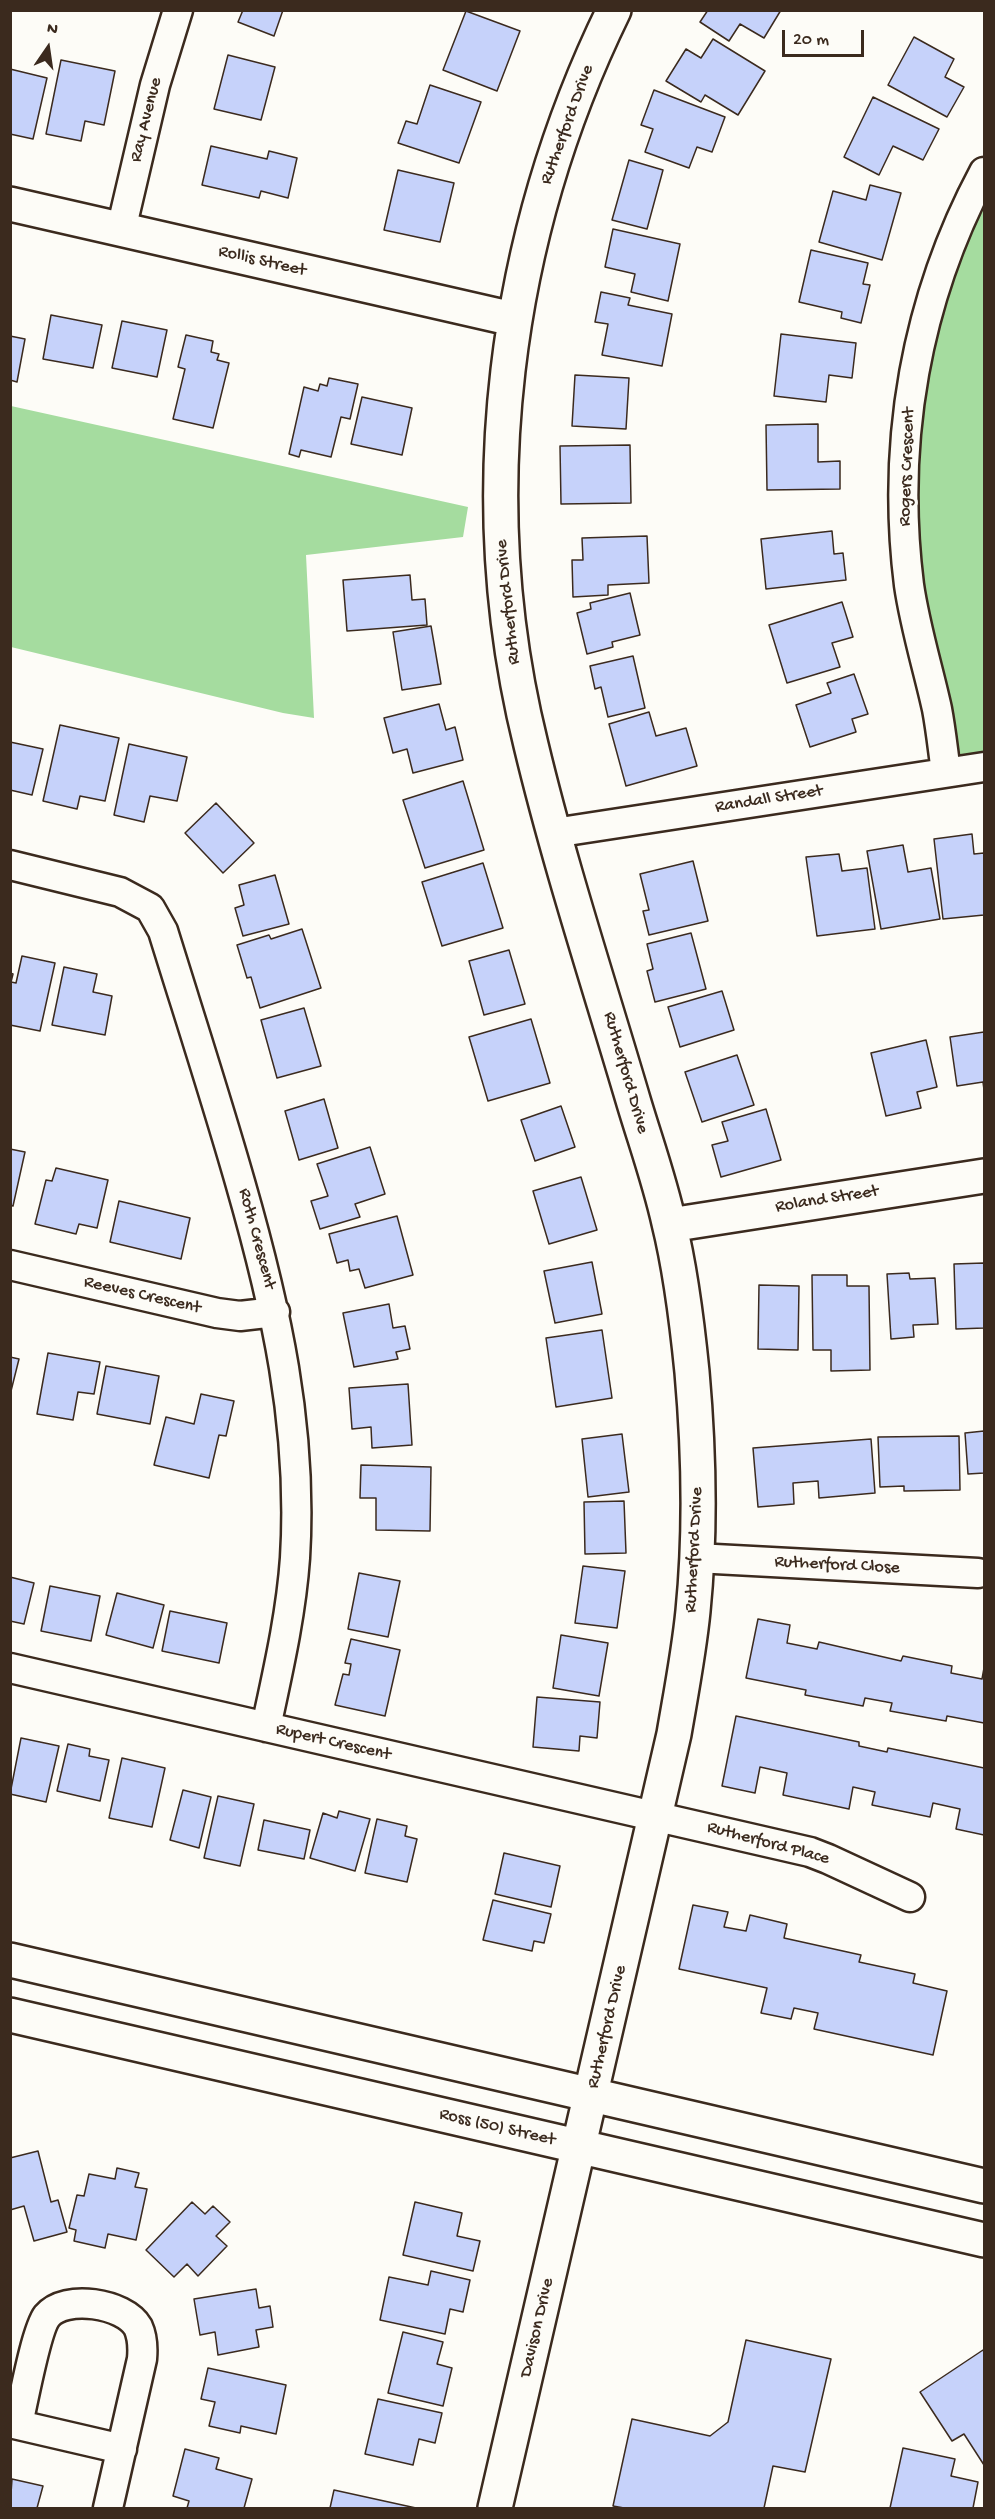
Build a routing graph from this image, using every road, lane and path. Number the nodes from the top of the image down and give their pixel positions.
1 (178, 10) edge
2 (614, 10) edge
3 (984, 172) edge
4 (10, 204) edge
5 (121, 230) junction
6 (513, 319) junction
7 (984, 766) edge
8 (946, 772) junction
9 (554, 833) junction
10 (10, 865) edge
11 (984, 1176) edge
12 (670, 1225) junction
13 (10, 1265) edge
14 (275, 1312) junction
15 (696, 1558) junction
16 (978, 1573) dead end
17 (10, 1668) edge
18 (266, 1727) junction
19 (655, 1817) junction
20 (909, 1897) dead end
21 (10, 1960) edge
22 (10, 2015) edge
23 (592, 2097) junction
24 (580, 2147) junction
25 (984, 2186) edge
26 (984, 2240) edge
27 (14, 2423) edge
28 (122, 2449) junction
29 (108, 2508) edge
30 (495, 2508) edge

1 - 5 street, Ray Avenue
2 - 6 street, Rutherford Drive
3 - 8 street, Rogers Crescent
4 - 5 street, Rollis Street
5 - 6 street, Rollis Street
6 - 9 street, Rutherford Drive
7 - 8 street, Randall Street
8 - 9 street, Randall Street
9 - 12 street, Rutherford Drive
10 - 14 street, Roth Crescent
11 - 12 street, Roland Street
12 - 15 street, Rutherford Drive
13 - 14 street, Reeves Crescent
14 - 18 street, Roth Crescent
15 - 16 street, Rutherford Close
15 - 19 street, Rutherford Drive
17 - 18 street, Rupert Crescent
18 - 19 street, Rupert Crescent
19 - 20 street, Rutherford Place
19 - 23 street, Rutherford Drive
21 - 23 street
22 - 24 street, Ross (50) Street
23 - 24 street, Rutherford Drive
23 - 25 street
24 - 26 street, Ross (50) Street
24 - 30 street, Davison Drive
27 - 28 street
27 - 28 street
28 - 29 street

